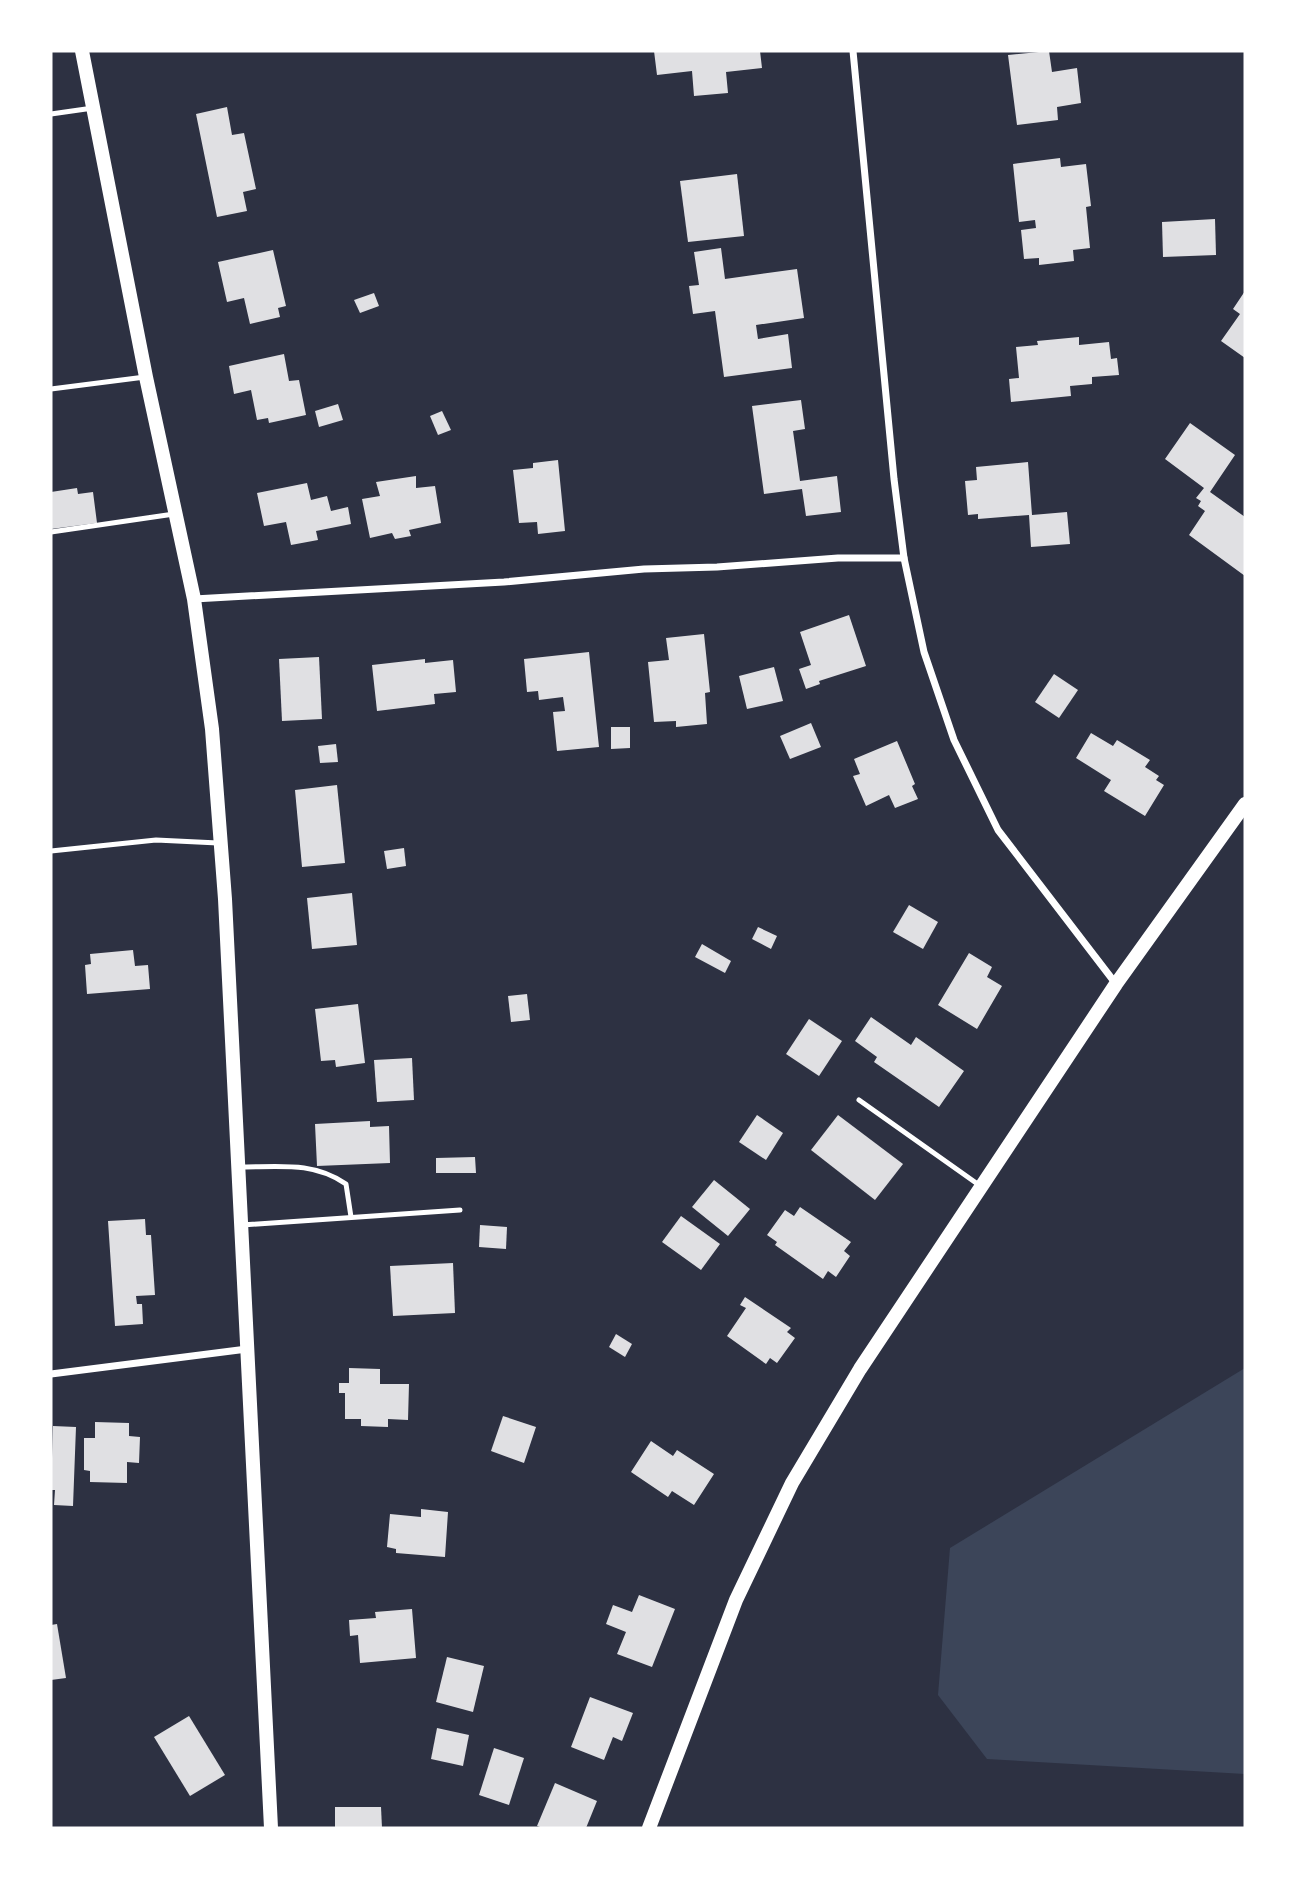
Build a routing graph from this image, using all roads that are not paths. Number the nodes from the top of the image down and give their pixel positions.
1 (82, 51) edge
2 (853, 51) edge
3 (94, 108) junction
4 (51, 114) edge
5 (146, 377) junction
6 (51, 389) edge
7 (177, 514) junction
8 (51, 532) edge
9 (904, 558) junction
10 (194, 599) junction
11 (1245, 804) edge
12 (221, 843) junction
13 (51, 851) edge
14 (1116, 984) junction
15 (859, 1100) dead end
16 (239, 1167) junction
17 (981, 1187) junction
18 (460, 1210) dead end
19 (351, 1217) junction
20 (242, 1225) junction
21 (248, 1349) junction
22 (51, 1374) edge
23 (271, 1828) edge
24 (649, 1828) edge

1 - 3 main road
2 - 9 street
3 - 4 lane
3 - 5 main road
5 - 6 lane
5 - 7 main road
7 - 8 lane
7 - 10 main road
9 - 10 street
9 - 14 street
10 - 12 main road
11 - 14 main road
12 - 13 lane
12 - 16 main road
14 - 17 main road
15 - 17 lane
16 - 19 lane
16 - 20 main road
17 - 24 main road
18 - 19 lane
19 - 20 lane
20 - 21 main road
21 - 22 street
21 - 23 main road

